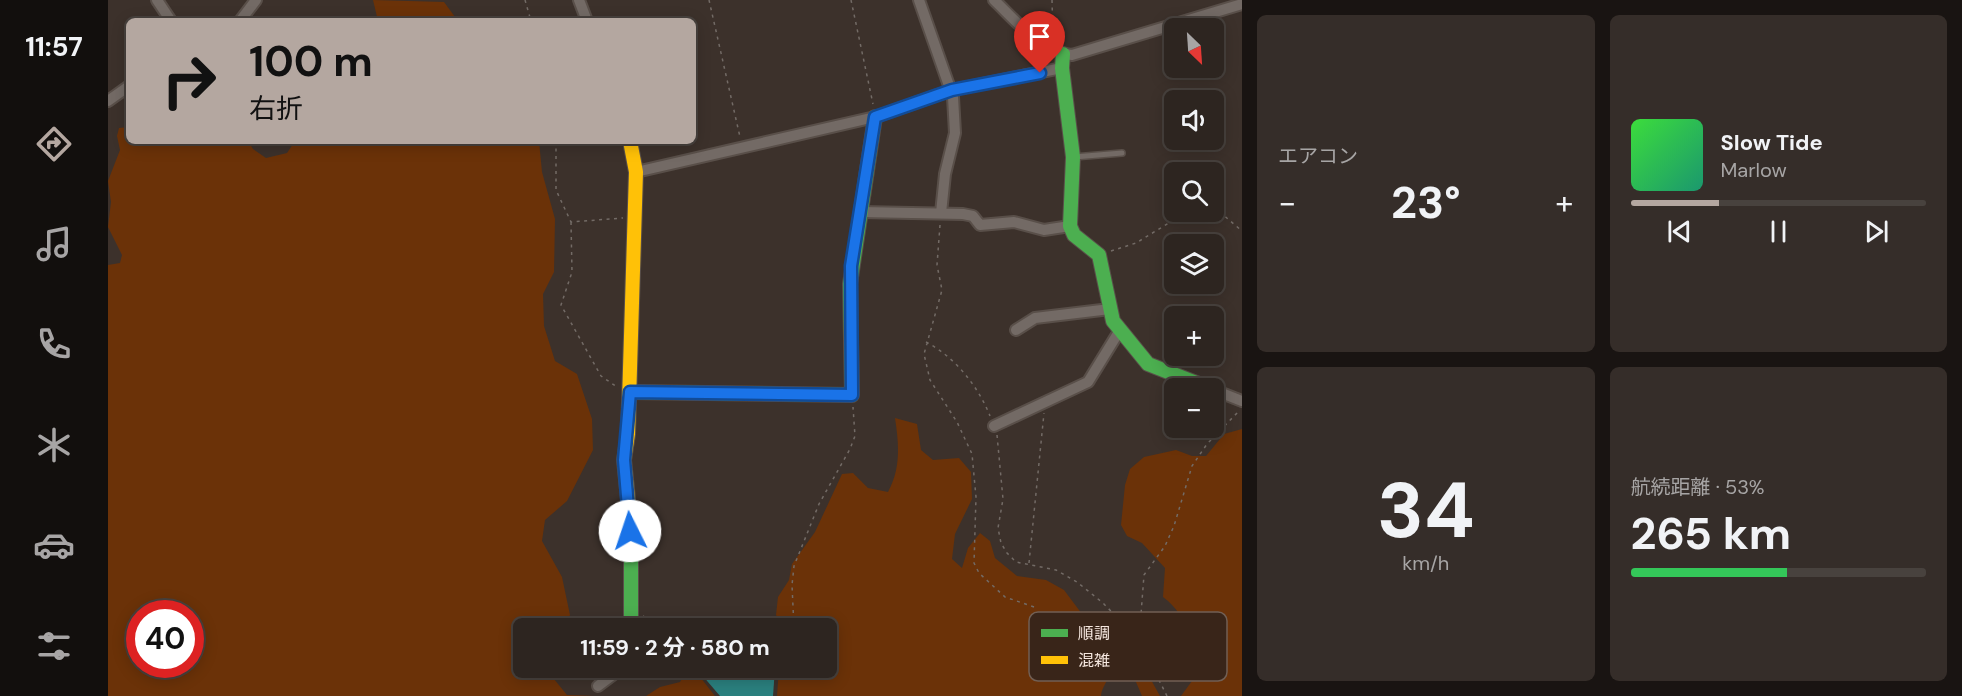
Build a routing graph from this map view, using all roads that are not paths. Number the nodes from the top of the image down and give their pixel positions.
1 (157, 0) edge
2 (256, 0) edge
3 (579, 0) edge
4 (919, 0) edge
5 (994, 0) edge
6 (1242, 4) edge
7 (169, 18) edge
8 (242, 18) edge
9 (586, 18) edge
10 (1060, 58) junction
11 (126, 88) edge
12 (952, 90) junction
13 (108, 101) edge
14 (875, 117) junction
15 (631, 144) edge
16 (1122, 153) dead end
17 (1072, 157) junction
18 (636, 172) junction
19 (861, 212) junction
20 (941, 213) junction
21 (1070, 226) junction
22 (1110, 309) junction
23 (1016, 330) dead end
24 (1120, 330) junction
25 (1181, 378) edge
26 (630, 392) junction
27 (1224, 394) edge
28 (1242, 401) edge
29 (994, 426) road end
30 (631, 618) edge
31 (609, 678) edge
32 (598, 687) dead end

1 - 7 street
2 - 8 street
3 - 9 street
4 - 12 street
5 - 10 street
6 - 10 street
10 - 12 street
10 - 17 street
11 - 13 street
12 - 14 street
12 - 20 street
14 - 18 street
14 - 19 street
15 - 18 street
16 - 17 lane
17 - 21 street
18 - 26 street
19 - 20 street
19 - 26 street
20 - 21 street
21 - 22 street
22 - 23 street
22 - 24 street
24 - 25 street
24 - 29 street
26 - 30 street
27 - 28 street
31 - 32 street

